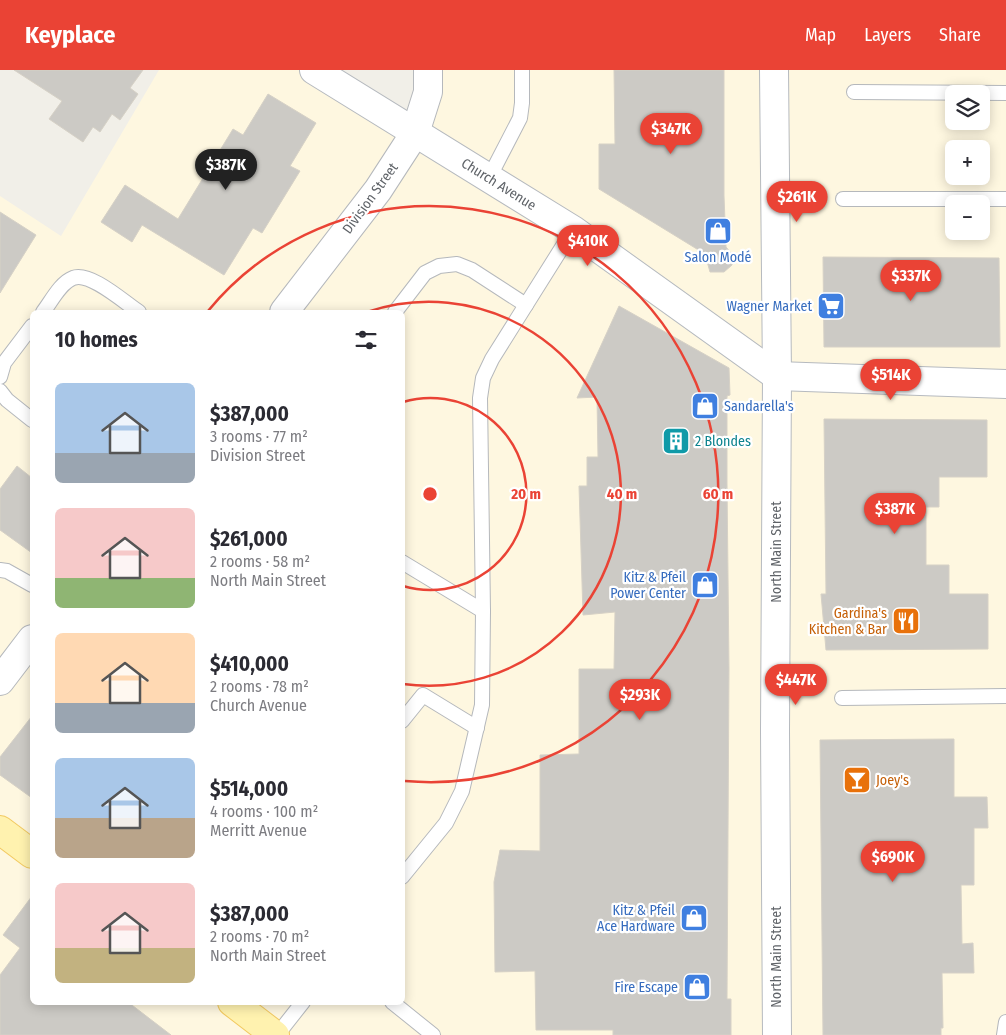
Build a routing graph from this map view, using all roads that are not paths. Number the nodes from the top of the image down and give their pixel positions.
1 (314, 70) edge
2 (428, 70) edge
3 (522, 70) edge
4 (774, 70) edge
5 (854, 92) dead end
6 (1006, 93) edge
7 (415, 133) junction
8 (488, 178) junction
9 (843, 199) dead end
10 (1006, 199) edge
11 (573, 230) junction
12 (526, 305) junction
13 (44, 310) edge
14 (136, 310) edge
15 (286, 310) edge
16 (397, 310) edge
17 (30, 329) edge
18 (0, 376) edge
19 (777, 376) junction
20 (1006, 384) edge
21 (0, 391) edge
22 (30, 418) edge
23 (405, 564) edge
24 (0, 570) edge
25 (30, 585) edge
26 (483, 611) junction
27 (30, 642) edge
28 (0, 681) edge
29 (1006, 696) edge
30 (842, 698) dead end
31 (405, 717) edge
32 (477, 728) junction
33 (0, 830) edge
34 (30, 852) edge
35 (405, 874) edge
36 (236, 1005) edge
37 (301, 1005) edge
38 (396, 1005) edge
39 (1006, 1022) edge
40 (276, 1035) edge
41 (434, 1035) edge
42 (777, 1035) edge
43 (1004, 1035) edge

1 - 7 street, Church Avenue
2 - 7 street, Division Street
3 - 8 lane
4 - 19 street, North Main Street
5 - 6 lane
7 - 8 street, Church Avenue
7 - 15 street, Division Street
8 - 11 street, Church Avenue
9 - 10 lane
11 - 12 lane
11 - 19 street, Church Avenue
12 - 16 lane
12 - 26 lane
13 - 14 lane
17 - 18 lane
19 - 20 street
19 - 42 street, North Main Street
21 - 22 lane
23 - 26 lane
24 - 25 lane
26 - 32 lane
27 - 28 street
29 - 30 lane
31 - 32 lane
32 - 35 lane
33 - 34 main road
36 - 40 main road
37 - 40 lane
38 - 41 lane
39 - 43 lane

